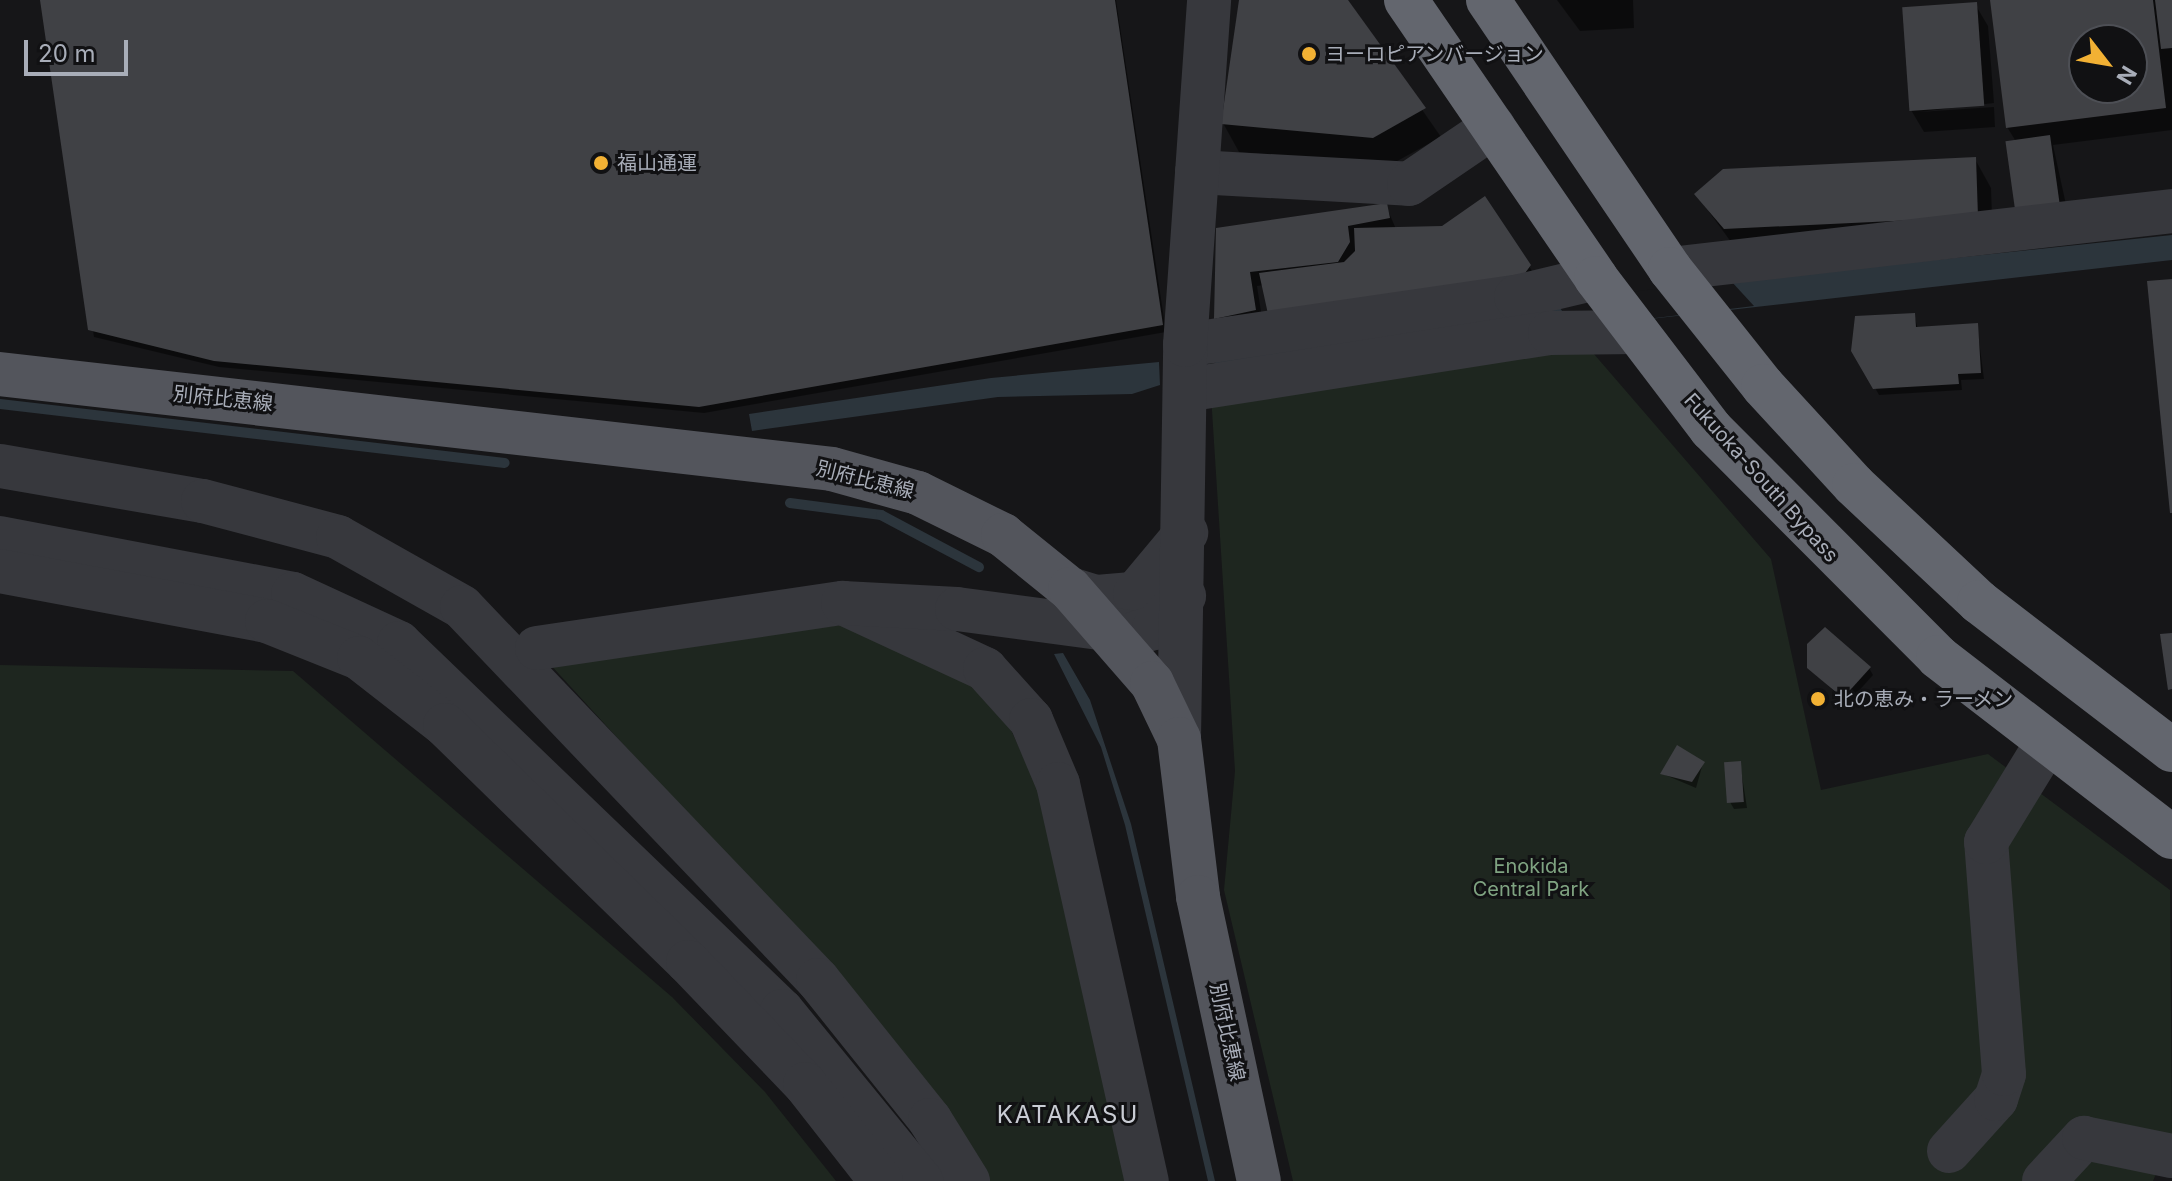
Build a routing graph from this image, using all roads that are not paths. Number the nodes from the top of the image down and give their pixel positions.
1 (1209, 0) edge
2 (1406, 0) edge
3 (1488, 0) edge
4 (1493, 127) junction
5 (1197, 172) junction
6 (2172, 211) edge
7 (1670, 269) junction
8 (1596, 278) junction
9 (1637, 332) junction
10 (1185, 345) junction
11 (0, 374) edge
12 (1185, 390) junction
13 (0, 466) edge
14 (1186, 533) junction
15 (0, 538) edge
16 (0, 571) edge
17 (1070, 589) junction
18 (1184, 596) junction
19 (843, 603) junction
20 (1107, 630) junction
21 (537, 648) dead end
22 (1179, 739) junction
23 (2046, 744) junction
24 (2172, 750) edge
25 (2172, 837) edge
26 (1949, 1151) dead end
27 (2172, 1156) edge
28 (881, 1181) edge
29 (921, 1181) edge
30 (968, 1181) edge
31 (1147, 1181) edge
32 (1259, 1181) edge
33 (2044, 1181) edge

1 - 5 street
2 - 4 highway, Fukuoka-South Bypass
3 - 7 highway
4 - 5 street
4 - 8 highway, Fukuoka-South Bypass
5 - 10 street
6 - 7 street
7 - 24 highway
8 - 9 highway, Fukuoka-South Bypass
8 - 10 street
9 - 12 street
9 - 23 highway, Fukuoka-South Bypass
10 - 12 street
11 - 17 main road, 別府比恵線
12 - 14 street
13 - 30 street
14 - 17 street
14 - 18 street
15 - 29 street
16 - 28 street
17 - 20 main road, 別府比恵線
18 - 20 street
18 - 22 street
19 - 20 street
19 - 21 street
19 - 31 street
20 - 22 main road, 別府比恵線
22 - 32 main road, 別府比恵線
23 - 25 highway, Fukuoka-South Bypass
23 - 26 street
27 - 33 street

